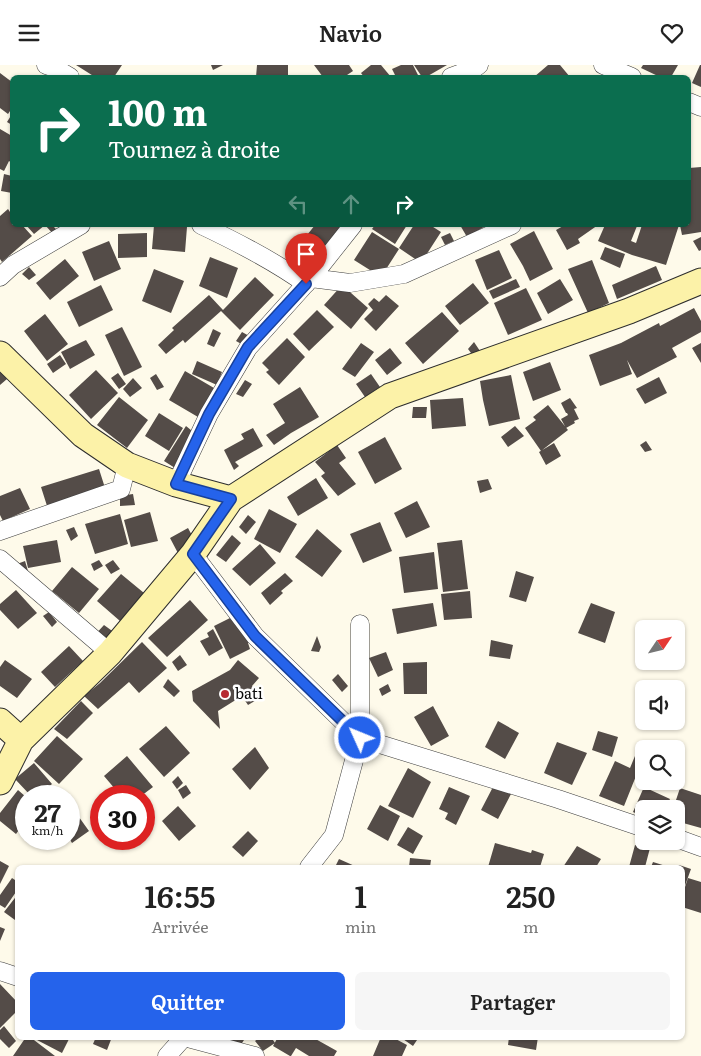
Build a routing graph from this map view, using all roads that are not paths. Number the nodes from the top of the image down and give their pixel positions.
1 (46, 65) edge
2 (479, 65) edge
3 (603, 65) edge
4 (67, 75) edge
5 (456, 75) edge
6 (627, 75) edge
7 (78, 227) edge
8 (205, 227) edge
9 (351, 227) edge
10 (508, 227) edge
11 (0, 277) edge
12 (309, 281) junction
13 (701, 281) edge
14 (0, 354) edge
15 (127, 465) junction
16 (176, 484) junction
17 (231, 499) junction
18 (0, 531) edge
19 (193, 554) junction
20 (0, 559) edge
21 (360, 625) dead end
22 (110, 653) junction
23 (0, 721) edge
24 (360, 738) junction
25 (21, 740) junction
26 (0, 782) edge
27 (635, 824) edge
28 (685, 842) edge
29 (701, 847) edge
30 (311, 865) edge
31 (0, 971) edge
32 (15, 976) edge
33 (182, 1040) edge
34 (192, 1040) edge
35 (167, 1056) edge
36 (255, 1056) edge

1 - 4 street
2 - 5 street
3 - 6 street
7 - 11 street
8 - 12 street
9 - 12 street
10 - 12 street
12 - 16 street
13 - 17 street
14 - 15 street
15 - 16 street
15 - 18 street
16 - 17 street
17 - 19 street
19 - 22 street
19 - 24 street
20 - 22 street
21 - 24 street
22 - 25 street
23 - 25 street
24 - 27 street
24 - 30 street
25 - 26 street
28 - 29 street
31 - 32 street
33 - 35 street
34 - 36 street

